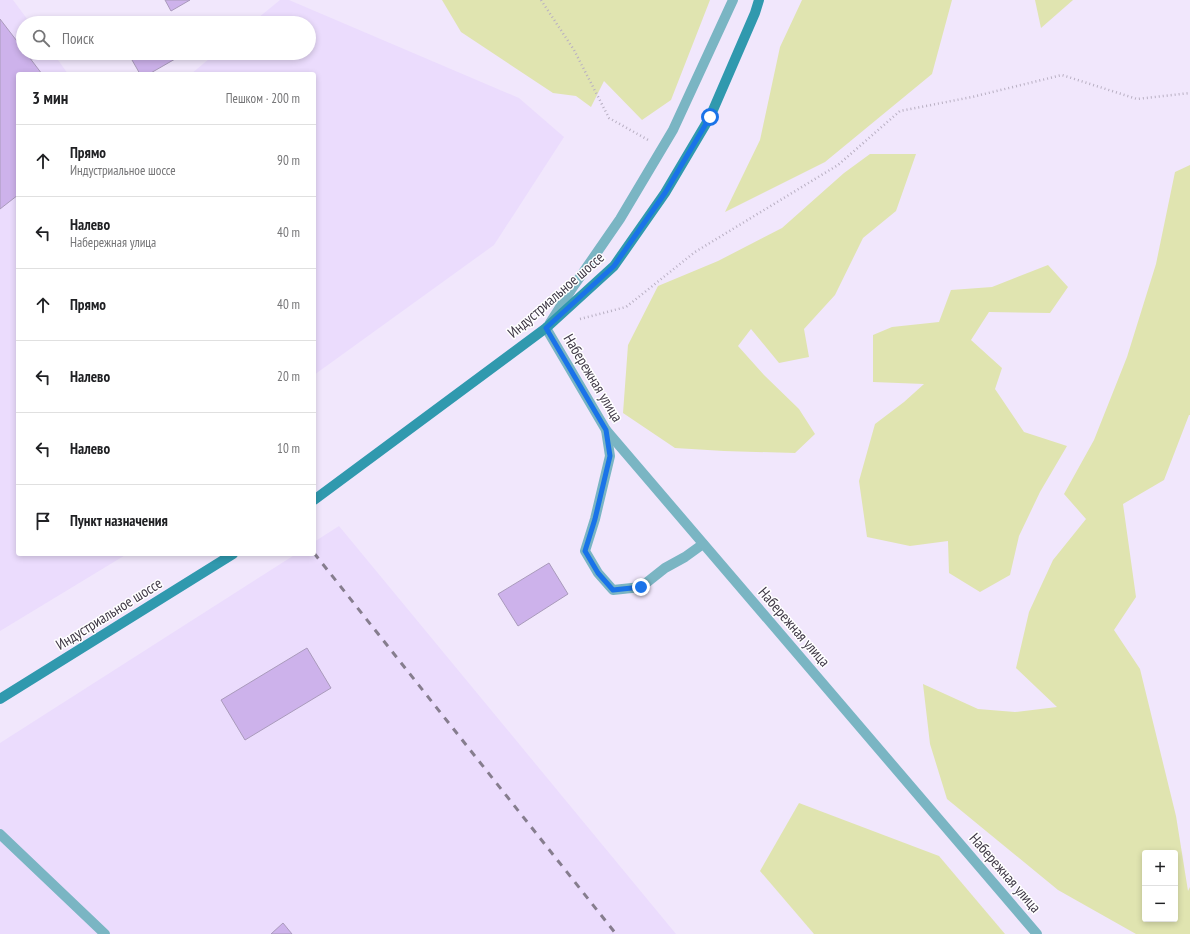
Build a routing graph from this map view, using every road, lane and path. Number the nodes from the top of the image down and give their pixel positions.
1 (541, 0) edge
2 (733, 0) edge
3 (759, 0) edge
4 (1190, 93) edge
5 (662, 148) junction
6 (575, 320) dead end
7 (546, 328) junction
8 (606, 430) junction
9 (316, 499) edge
10 (703, 544) junction
11 (230, 556) edge
12 (0, 699) edge
13 (0, 834) edge
14 (105, 934) edge
15 (1037, 934) edge

1 - 5 path
2 - 5 street
3 - 7 main road, Индустриальное шоссе
4 - 6 path
5 - 7 street
7 - 8 street, Набережная улица
7 - 9 main road, Индустриальное шоссе
8 - 10 street, Набережная улица
8 - 10 street
10 - 15 street, Набережная улица
11 - 12 main road, Индустриальное шоссе
13 - 14 street

